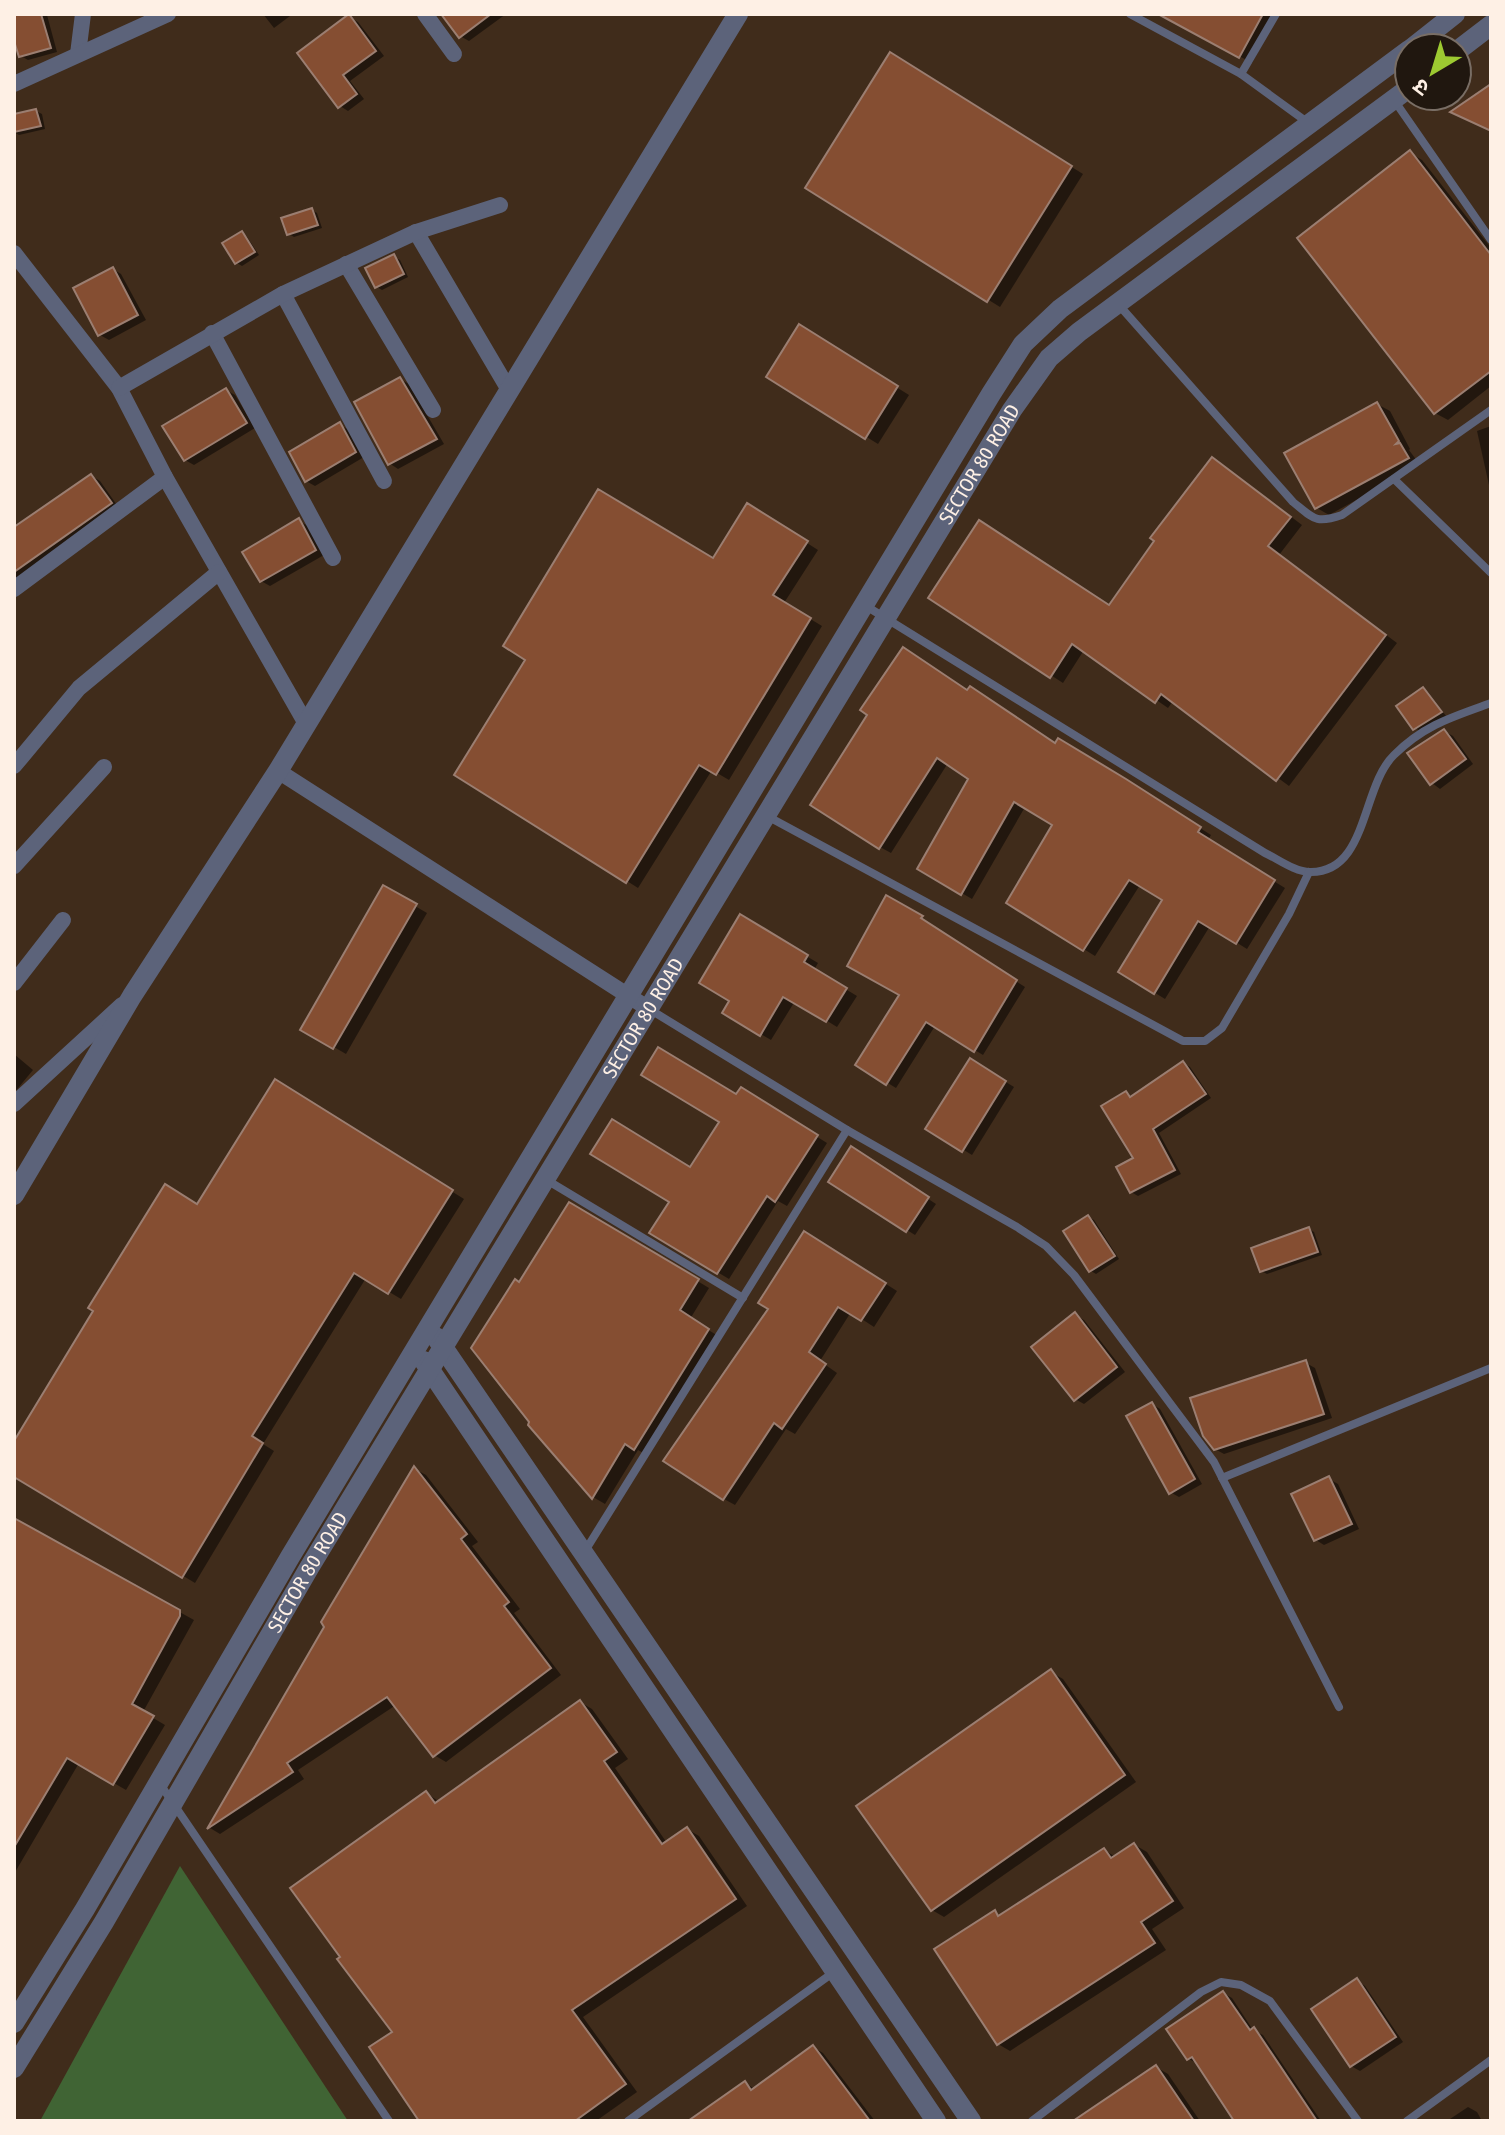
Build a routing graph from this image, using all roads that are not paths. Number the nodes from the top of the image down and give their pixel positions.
1 (83, 14) edge
2 (168, 14) edge
3 (425, 14) edge
4 (738, 14) edge
5 (1130, 14) edge
6 (1276, 14) edge
7 (1455, 14) edge
8 (1491, 25) edge
9 (1436, 32) edge
10 (1473, 39) edge
11 (78, 54) junction
12 (454, 54) dead end
13 (1393, 68) edge
14 (1241, 74) junction
15 (14, 84) edge
16 (1393, 99) edge
17 (1413, 112) edge
18 (1310, 124) junction
19 (500, 205) dead end
20 (416, 232) junction
21 (1491, 240) edge
22 (14, 253) edge
23 (346, 264) junction
24 (283, 294) junction
25 (1117, 303) junction
26 (212, 333) junction
27 (119, 388) junction
28 (509, 390) junction
29 (433, 410) dead end
30 (1491, 410) edge
31 (165, 477) junction
32 (1394, 479) junction
33 (384, 481) dead end
34 (333, 558) dead end
35 (219, 572) junction
36 (1491, 573) edge
37 (14, 589) edge
38 (863, 604) junction
39 (887, 617) junction
40 (1491, 703) edge
41 (305, 722) junction
42 (14, 766) edge
43 (104, 767) dead end
44 (278, 771) junction
45 (767, 816) junction
46 (14, 866) edge
47 (1309, 872) junction
48 (63, 920) dead end
49 (14, 983) edge
50 (629, 995) junction
51 (132, 996) junction
52 (649, 1009) junction
53 (14, 1104) edge
54 (847, 1130) junction
55 (545, 1179) junction
56 (14, 1195) edge
57 (743, 1298) junction
58 (429, 1327) junction
59 (443, 1346) junction
60 (416, 1349) junction
61 (1491, 1368) edge
62 (429, 1369) junction
63 (1222, 1478) junction
64 (585, 1552) junction
65 (1339, 1707) dead end
66 (159, 1783) junction
67 (173, 1802) junction
68 (835, 1972) junction
69 (14, 2023) edge
70 (1491, 2060) edge
71 (14, 2068) edge
72 (389, 2121) edge
73 (628, 2121) edge
74 (936, 2121) edge
75 (971, 2121) edge
76 (1032, 2121) edge
77 (1358, 2121) edge
78 (1407, 2121) edge

1 - 11 street
2 - 11 street
3 - 12 street
4 - 28 street
5 - 14 lane
6 - 14 lane
7 - 9 street, SECTOR 80 ROAD
8 - 10 street
11 - 15 street
13 - 18 street, SECTOR 80 ROAD
14 - 18 lane
16 - 25 street, SECTOR 80 ROAD
17 - 21 lane
18 - 38 street, SECTOR 80 ROAD
19 - 20 street
20 - 23 street
20 - 28 street
22 - 27 street
23 - 24 street
23 - 29 street
24 - 26 street
24 - 33 street
25 - 32 lane
25 - 39 street, SECTOR 80 ROAD
26 - 27 street
26 - 34 street
27 - 31 street
28 - 41 street
30 - 32 lane
31 - 35 street
31 - 37 street
32 - 36 lane
35 - 41 street
35 - 42 street
38 - 39 lane
38 - 50 street, SECTOR 80 ROAD
39 - 45 street, SECTOR 80 ROAD
39 - 47 lane
40 - 47 lane
41 - 44 street
43 - 46 street
44 - 50 street
44 - 51 street
45 - 47 lane
45 - 52 street, SECTOR 80 ROAD
48 - 49 street
50 - 52 street
50 - 58 street, SECTOR 80 ROAD
51 - 53 street
51 - 56 street
52 - 54 lane
52 - 55 street, SECTOR 80 ROAD
54 - 57 lane
54 - 63 lane
55 - 57 lane
55 - 59 street, SECTOR 80 ROAD
57 - 64 lane
58 - 59 street
58 - 60 street, SECTOR 80 ROAD
59 - 62 street, SECTOR 80 ROAD
59 - 64 street
60 - 62 street
60 - 66 street, SECTOR 80 ROAD
61 - 63 lane
62 - 67 street, SECTOR 80 ROAD
62 - 68 street
63 - 65 lane
64 - 75 street
66 - 67 lane
66 - 69 street, SECTOR 80 ROAD
67 - 71 street, SECTOR 80 ROAD
67 - 72 lane
68 - 73 lane
68 - 74 street
70 - 78 lane
76 - 77 lane

